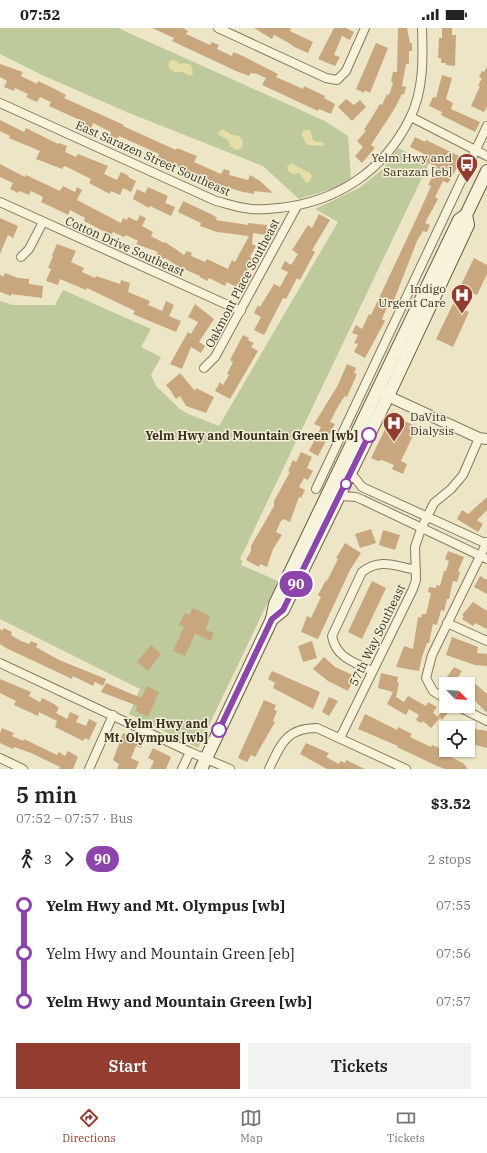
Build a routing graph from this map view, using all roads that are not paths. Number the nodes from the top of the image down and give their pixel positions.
1 (218, 28) edge
2 (365, 28) edge
3 (422, 28) edge
4 (0, 103) edge
5 (411, 117) junction
6 (487, 126) edge
7 (475, 150) junction
8 (487, 156) edge
9 (487, 171) edge
10 (0, 202) edge
11 (297, 206) junction
12 (43, 222) junction
13 (21, 258) dead end
14 (241, 311) junction
15 (204, 368) dead end
16 (383, 394) junction
17 (483, 438) edge
18 (487, 446) edge
19 (351, 473) junction
20 (316, 489) dead end
21 (340, 496) junction
22 (427, 517) junction
23 (421, 529) junction
24 (487, 544) edge
25 (484, 557) edge
26 (416, 570) junction
27 (272, 619) junction
28 (447, 623) junction
29 (487, 641) edge
30 (0, 663) edge
31 (372, 672) junction
32 (439, 695) edge
33 (471, 713) edge
34 (113, 715) junction
35 (487, 721) edge
36 (340, 738) junction
37 (190, 752) junction
38 (0, 758) edge
39 (203, 764) edge
40 (23, 769) edge
41 (89, 769) edge
42 (182, 769) edge
43 (230, 769) edge
44 (269, 769) edge
45 (406, 769) edge

1 - 2 street
3 - 5 street, East Sarazen Street Southeast
4 - 11 street, East Sarazen Street Southeast
5 - 7 street
5 - 11 street, East Sarazen Street Southeast
6 - 7 street
7 - 8 street
7 - 20 street
9 - 16 main road
10 - 12 street, Cotton Drive Southeast
11 - 14 street, Oakmont Place Southeast
12 - 13 street
12 - 14 street, Cotton Drive Southeast
14 - 15 street, Oakmont Place Southeast
16 - 17 street
16 - 19 main road
16 - 27 main road
17 - 18 street
17 - 22 street, 57th Way Southeast
19 - 21 main road
19 - 22 street
21 - 23 street
21 - 27 main road
22 - 23 street, 57th Way Southeast
22 - 24 street
23 - 25 street
23 - 26 street, 57th Way Southeast
24 - 25 street
25 - 28 street
26 - 31 street, 57th Way Southeast
26 - 31 street
27 - 39 main road
28 - 29 street
28 - 32 street
30 - 34 street
31 - 36 street, 57th Way Southeast
33 - 35 street
34 - 37 street
34 - 41 street
36 - 44 street
36 - 45 street
37 - 39 street
37 - 42 street
38 - 40 street
39 - 43 street

